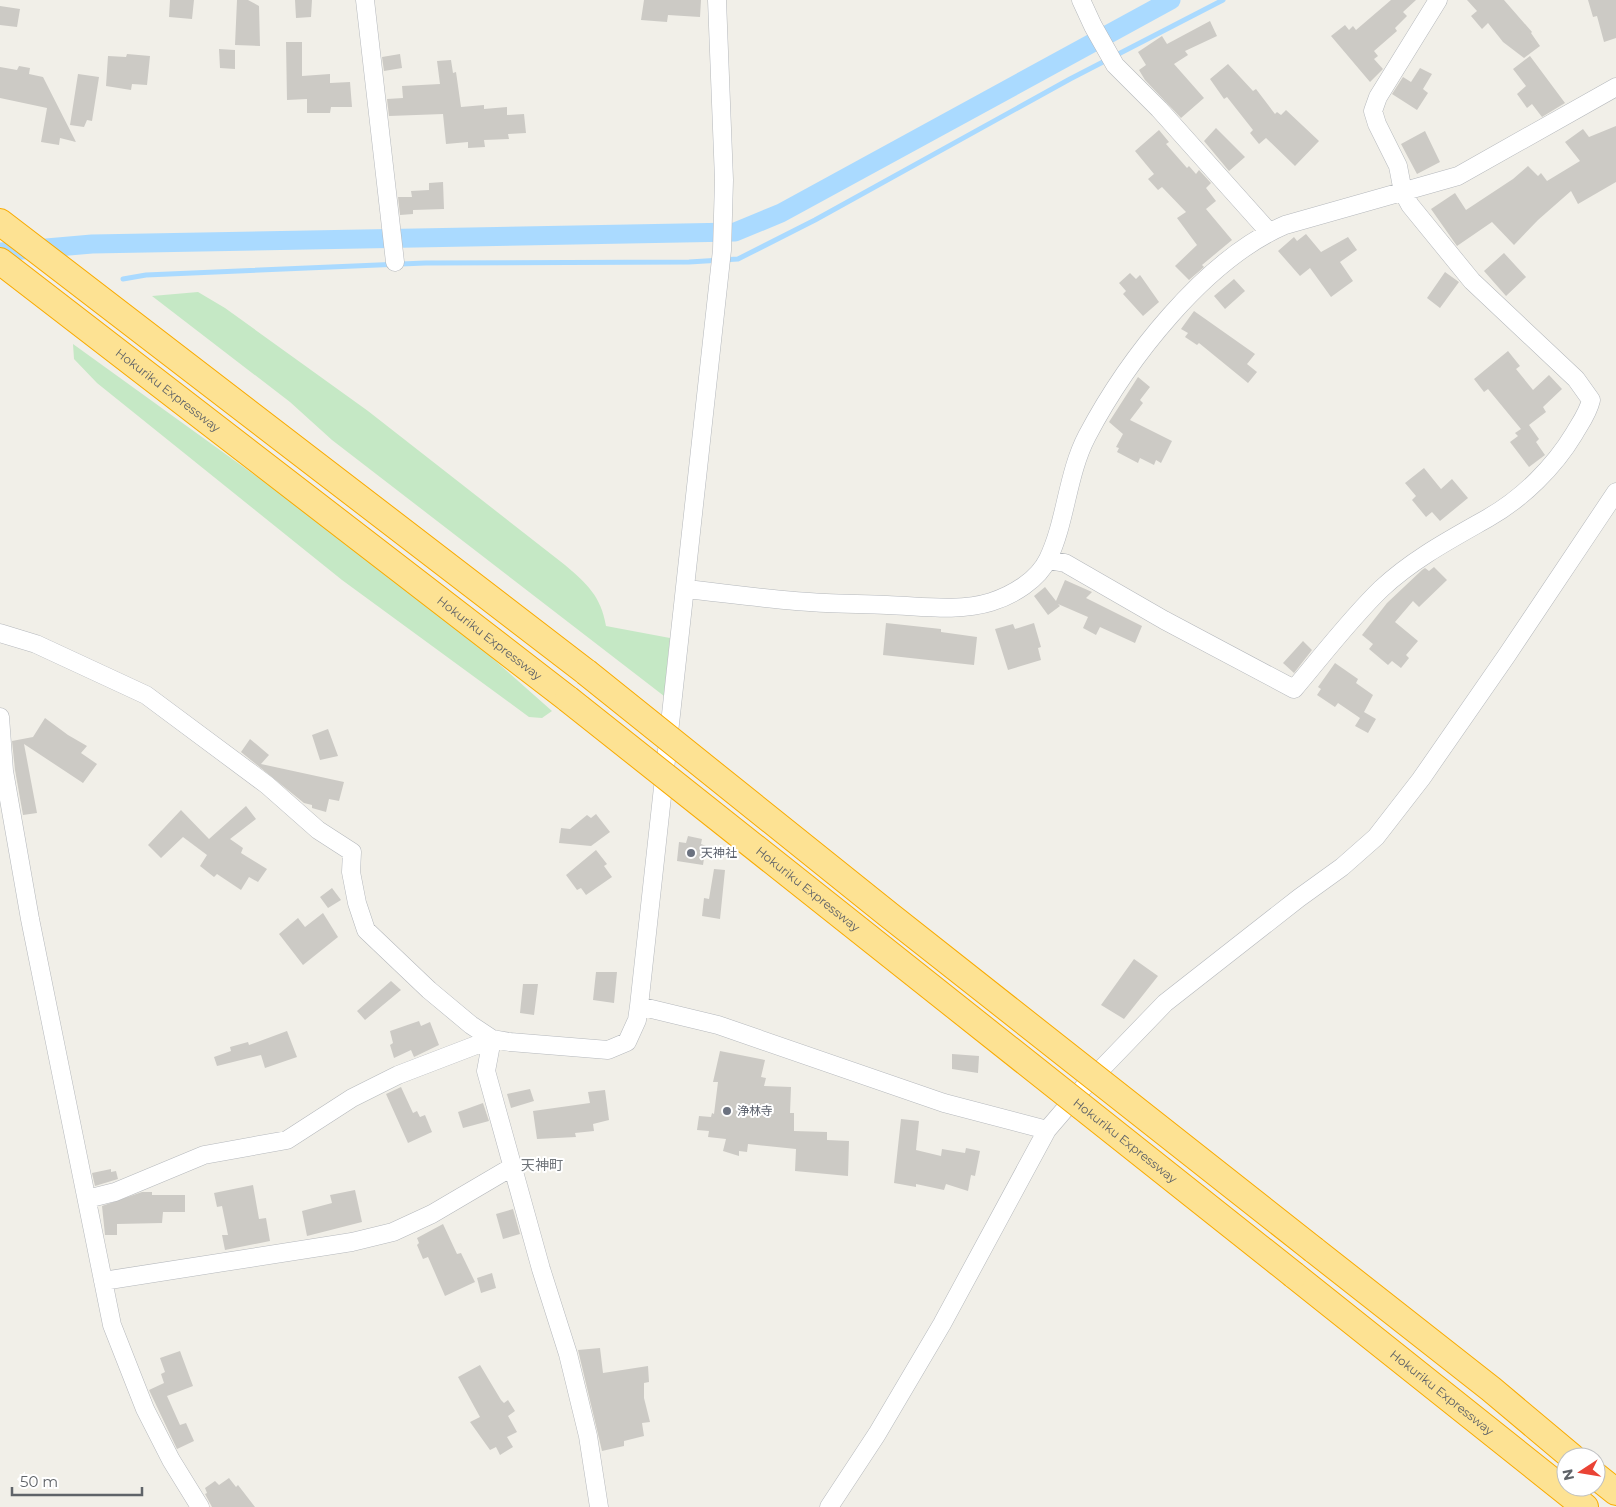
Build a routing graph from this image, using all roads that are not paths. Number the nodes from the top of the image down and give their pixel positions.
1 (365, 0) edge
2 (717, 0) edge
3 (1081, 0) edge
4 (1438, 0) edge
5 (1616, 87) edge
6 (1403, 192) junction
7 (0, 222) edge
8 (1269, 232) junction
9 (0, 261) edge
10 (395, 262) dead end
11 (1616, 492) edge
12 (1048, 560) junction
13 (686, 589) junction
14 (0, 633) edge
15 (0, 717) edge
16 (639, 1006) junction
17 (492, 1039) junction
18 (1048, 1130) junction
19 (512, 1166) junction
20 (87, 1199) junction
21 (103, 1281) junction
22 (1560, 1447) edge
23 (1606, 1484) edge
24 (1616, 1492) edge
25 (200, 1507) edge
26 (599, 1507) edge
27 (829, 1507) edge
28 (1585, 1507) edge

1 - 10 street
2 - 13 street
3 - 8 street
4 - 6 street
5 - 6 street
6 - 8 street
6 - 12 street
7 - 22 highway, bridge
8 - 12 street
9 - 28 highway, Hokuriku Expressway, bridge
11 - 18 street
12 - 13 street
13 - 16 street
14 - 17 street
15 - 20 street
16 - 17 street
16 - 18 street
17 - 19 street
17 - 20 street
18 - 27 street
19 - 21 street
19 - 26 street
20 - 21 street
21 - 25 street
23 - 24 highway

